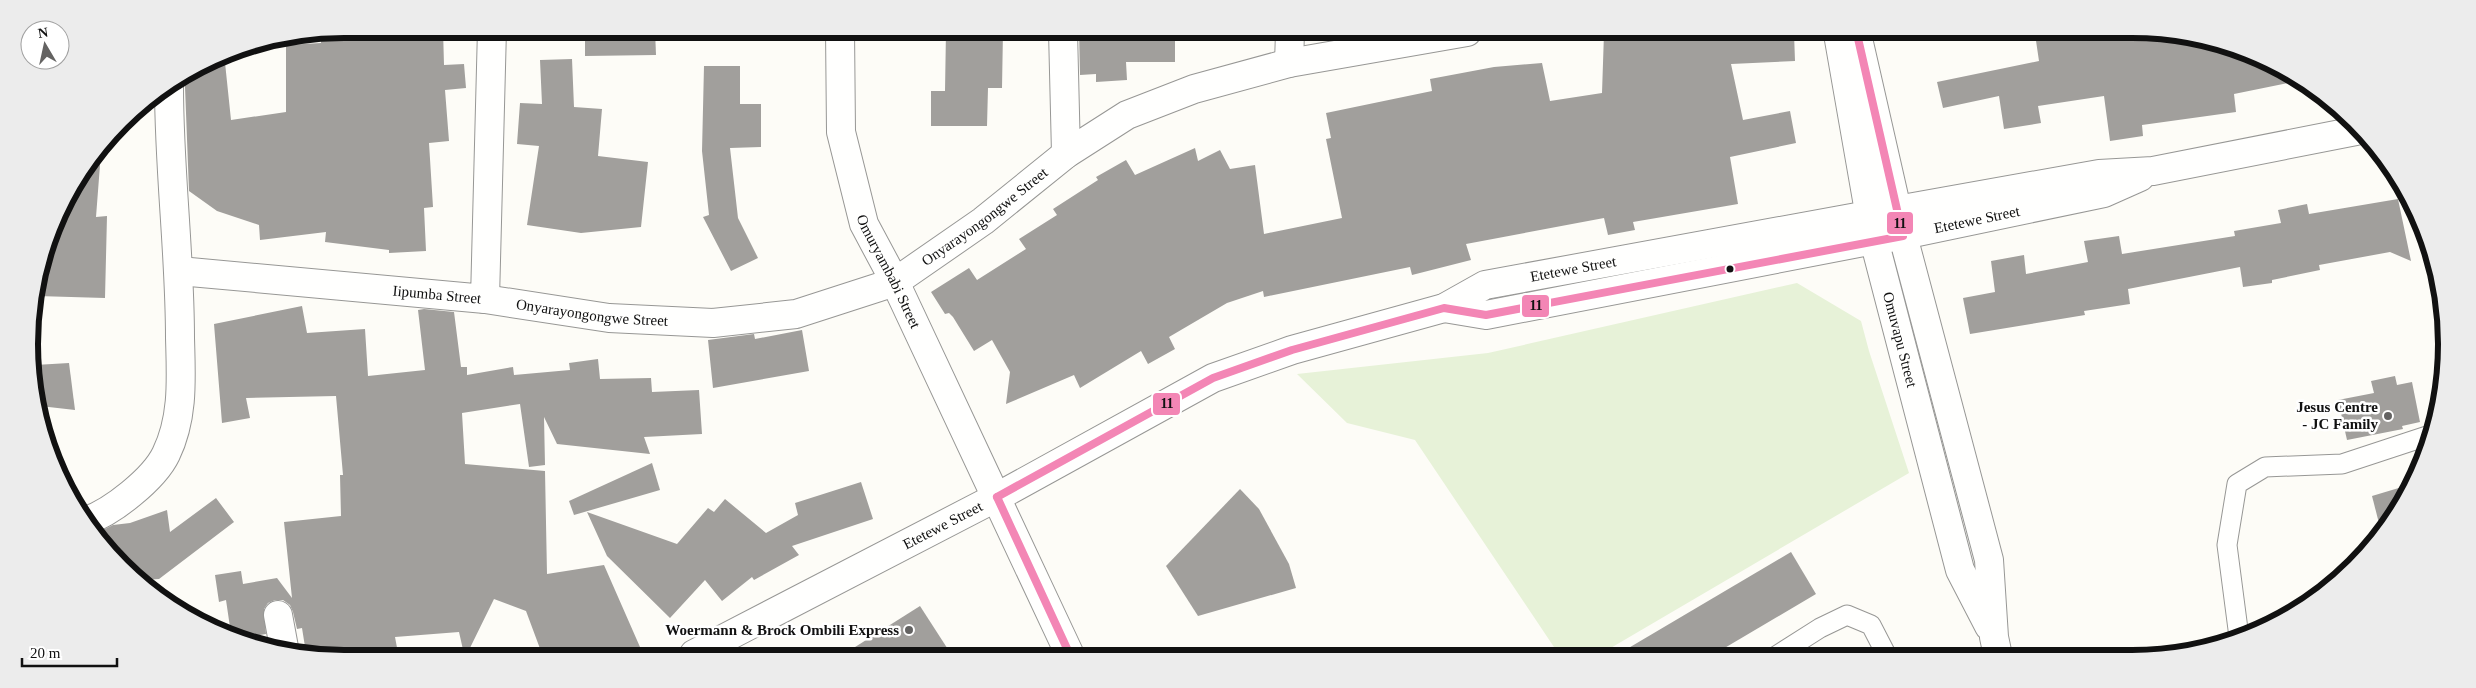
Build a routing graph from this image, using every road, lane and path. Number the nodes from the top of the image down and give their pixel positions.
1 (492, 38) edge
2 (840, 38) edge
3 (1063, 38) edge
4 (1290, 38) edge
5 (1433, 38) edge
6 (1839, 38) edge
7 (1857, 38) edge
8 (1289, 63) junction
9 (169, 93) edge
10 (2353, 132) edge
11 (1066, 154) junction
12 (1900, 223) junction
13 (1871, 228) junction
14 (179, 271) junction
15 (895, 282) junction
16 (485, 299) junction
17 (2424, 437) edge
18 (997, 497) junction
19 (92, 518) edge
20 (278, 615) dead end
21 (2238, 631) edge
22 (284, 645) edge
23 (1996, 646) edge
24 (702, 650) edge
25 (1068, 650) edge
26 (1785, 650) edge
27 (1884, 650) edge

1 - 16 street, Iipumba Street
2 - 15 street, Omuryambabi Street
3 - 11 street
4 - 8 street
5 - 8 street, Onyarayongongwe Street
6 - 13 street, Omuvapu Street
7 - 12 street, Omuvapu Street
8 - 11 street, Onyarayongongwe Street
9 - 14 street
10 - 12 street, Etetewe Street
11 - 15 street, Onyarayongongwe Street
12 - 13 street, Etetewe Street
12 - 23 street, Omuvapu Street
13 - 18 street, Etetewe Street
13 - 23 street, Omuvapu Street
14 - 16 street, Iipumba Street
14 - 19 street
15 - 16 street, Onyarayongongwe Street
15 - 18 street, Omuryambabi Street
17 - 21 lane
18 - 24 street, Etetewe Street
18 - 25 street, Omuryambabi Street
20 - 22 street
26 - 27 lane

